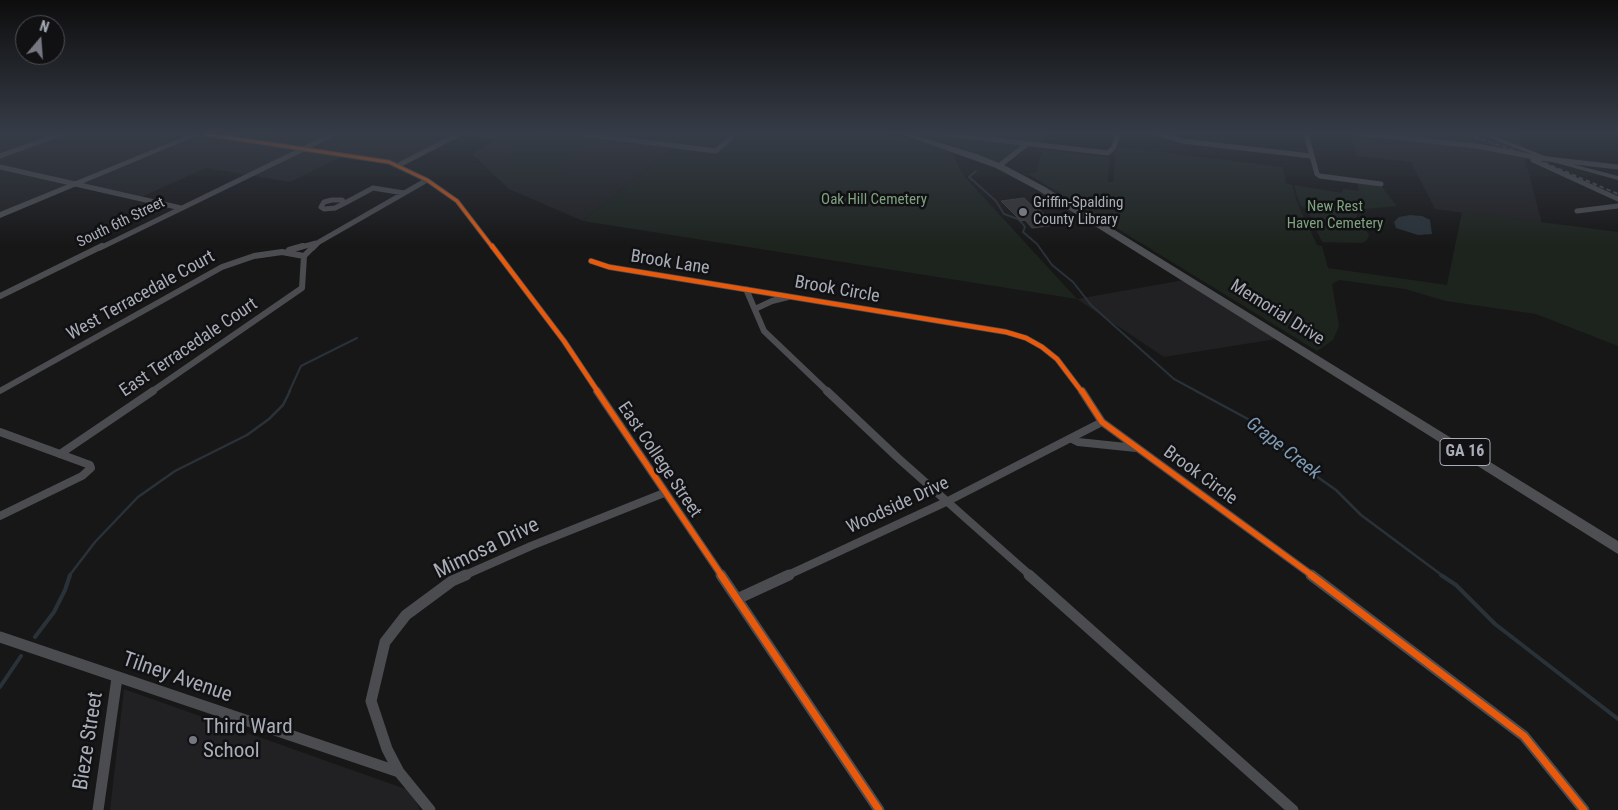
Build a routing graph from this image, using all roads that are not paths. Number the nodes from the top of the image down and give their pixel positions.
1 (21, 172) edge
2 (105, 172) edge
3 (256, 172) edge
4 (412, 172) edge
5 (1009, 172) edge
6 (1316, 172) edge
7 (1557, 172) edge
8 (1595, 172) edge
9 (1618, 178) edge
10 (428, 180) junction
11 (75, 184) junction
12 (1382, 184) dead end
13 (404, 193) junction
14 (1618, 199) edge
15 (345, 203) dead end
16 (1618, 206) edge
17 (181, 208) junction
18 (1577, 211) dead end
19 (0, 215) edge
20 (319, 242) junction
21 (282, 252) junction
22 (307, 253) junction
23 (591, 261) dead end
24 (746, 289) junction
25 (0, 296) edge
26 (794, 297) junction
27 (755, 309) junction
28 (0, 391) edge
29 (1102, 422) junction
30 (0, 432) edge
31 (1072, 439) junction
32 (1138, 449) junction
33 (60, 454) junction
34 (664, 494) junction
35 (948, 501) junction
36 (0, 516) edge
37 (1618, 548) edge
38 (736, 599) junction
39 (2, 640) edge
40 (117, 678) junction
41 (399, 772) junction
42 (98, 810) edge
43 (430, 810) edge
44 (879, 810) edge
45 (1292, 810) edge
46 (1584, 810) edge

1 - 11 street
2 - 11 main road
3 - 17 street, South 6th Street
4 - 10 street, East College Street
5 - 37 main road, Memorial Drive / GA 16
6 - 12 street
7 - 14 street
8 - 9 street
10 - 13 street
10 - 34 street, East College Street
11 - 17 street
11 - 19 main road
13 - 15 street
13 - 20 street
16 - 18 street
17 - 25 street, South 6th Street
20 - 21 street
20 - 22 street
21 - 22 street, West Terracedale Court
21 - 28 street, West Terracedale Court
22 - 33 street, East Terracedale Court
23 - 24 street, Brook Lane
24 - 26 street, Brook Circle
24 - 27 street
26 - 27 street
26 - 29 street, Brook Circle
27 - 35 street
29 - 31 street, Woodside Drive
29 - 32 street, Brook Circle
30 - 33 street
31 - 32 street
31 - 35 street, Woodside Drive
32 - 46 street, Brook Circle
33 - 36 street
34 - 38 street, East College Street
34 - 41 street, Mimosa Drive
35 - 38 street, Woodside Drive
35 - 45 street
38 - 44 street, East College Street
39 - 40 street, Tilney Avenue
40 - 41 street, Tilney Avenue
40 - 42 street, Bieze Street
41 - 43 street, Mimosa Drive

